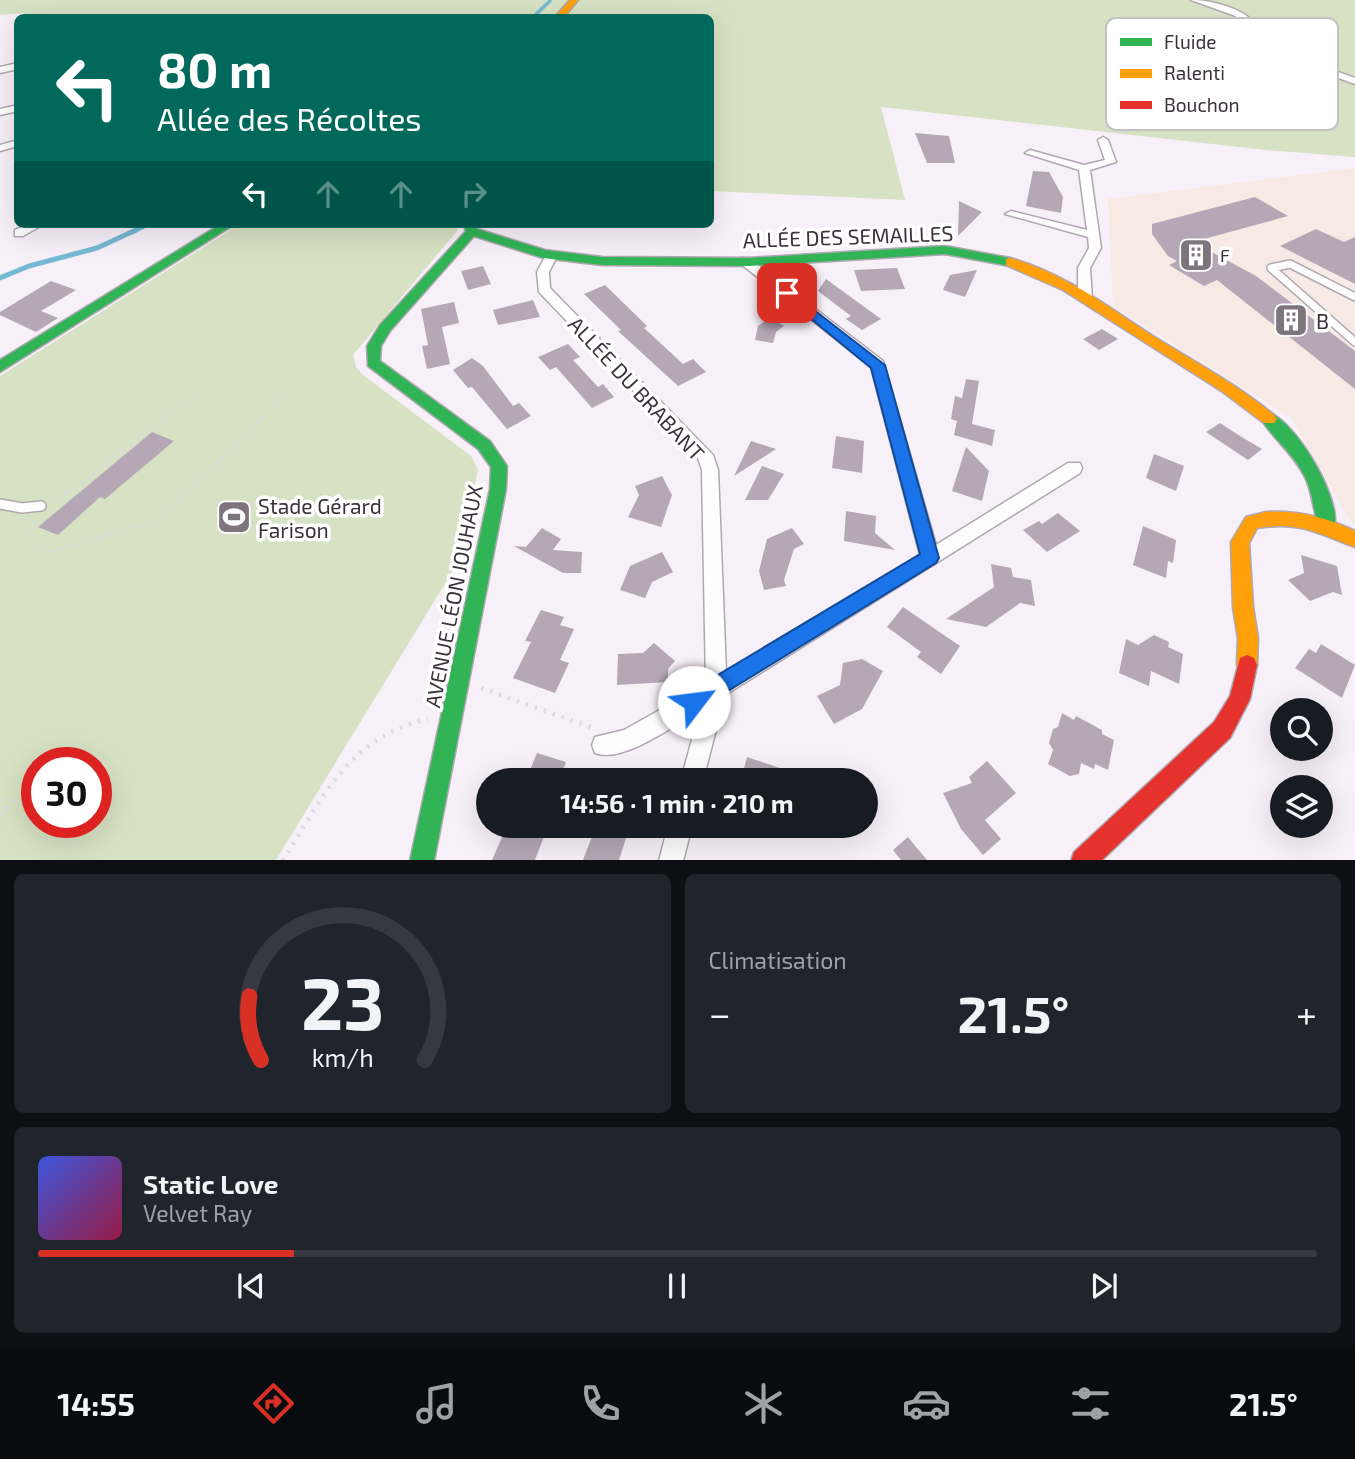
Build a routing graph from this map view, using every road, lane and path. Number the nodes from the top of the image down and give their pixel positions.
1 (382, 0) edge
2 (574, 0) edge
3 (1195, 0) edge
4 (397, 14) edge
5 (562, 14) edge
6 (1245, 18) edge
7 (1338, 76) edge
8 (1355, 81) edge
9 (1103, 140) dead end
10 (1030, 153) dead end
11 (1084, 168) junction
12 (1011, 214) dead end
13 (30, 228) edge
14 (223, 228) edge
15 (368, 228) edge
16 (426, 228) edge
17 (469, 228) edge
18 (473, 228) edge
19 (19, 233) dead end
20 (1093, 235) junction
21 (551, 256) junction
22 (745, 261) junction
23 (1355, 297) edge
24 (1085, 299) junction
25 (1355, 342) edge
26 (0, 367) edge
27 (1074, 468) dead end
28 (0, 504) edge
29 (41, 506) junction
30 (1327, 526) junction
31 (1355, 539) edge
32 (930, 558) junction
33 (458, 680) junction
34 (716, 689) junction
35 (450, 717) junction
36 (603, 745) joint
37 (695, 768) edge
38 (15, 796) dead end
39 (0, 816) edge
40 (677, 838) edge
41 (283, 860) edge
42 (422, 860) edge
43 (671, 860) edge
44 (1083, 860) edge

1 - 4 path
2 - 5 street
3 - 6 street
7 - 8 street
9 - 11 street
10 - 11 street
11 - 20 street
12 - 20 street
13 - 19 street
14 - 26 street
15 - 29 path
16 - 29 path
17 - 33 street, AVENUE LÉON JOUHAUX
18 - 21 street, ALLÉE DES SEMAILLES
20 - 24 street
21 - 22 street, ALLÉE DES SEMAILLES
21 - 34 street, ALLÉE DU BRABANT
22 - 24 street, ALLÉE DES SEMAILLES
22 - 32 street
23 - 25 lane
24 - 30 street, ALLÉE DES SEMAILLES
27 - 32 street
28 - 29 lane
30 - 31 street
30 - 44 street
32 - 34 street
33 - 35 street, AVENUE LÉON JOUHAUX
33 - 36 path
34 - 36 street
34 - 37 street, ALLÉE DU BRABANT
35 - 41 path
35 - 42 street, AVENUE LÉON JOUHAUX
38 - 39 path
40 - 43 street

